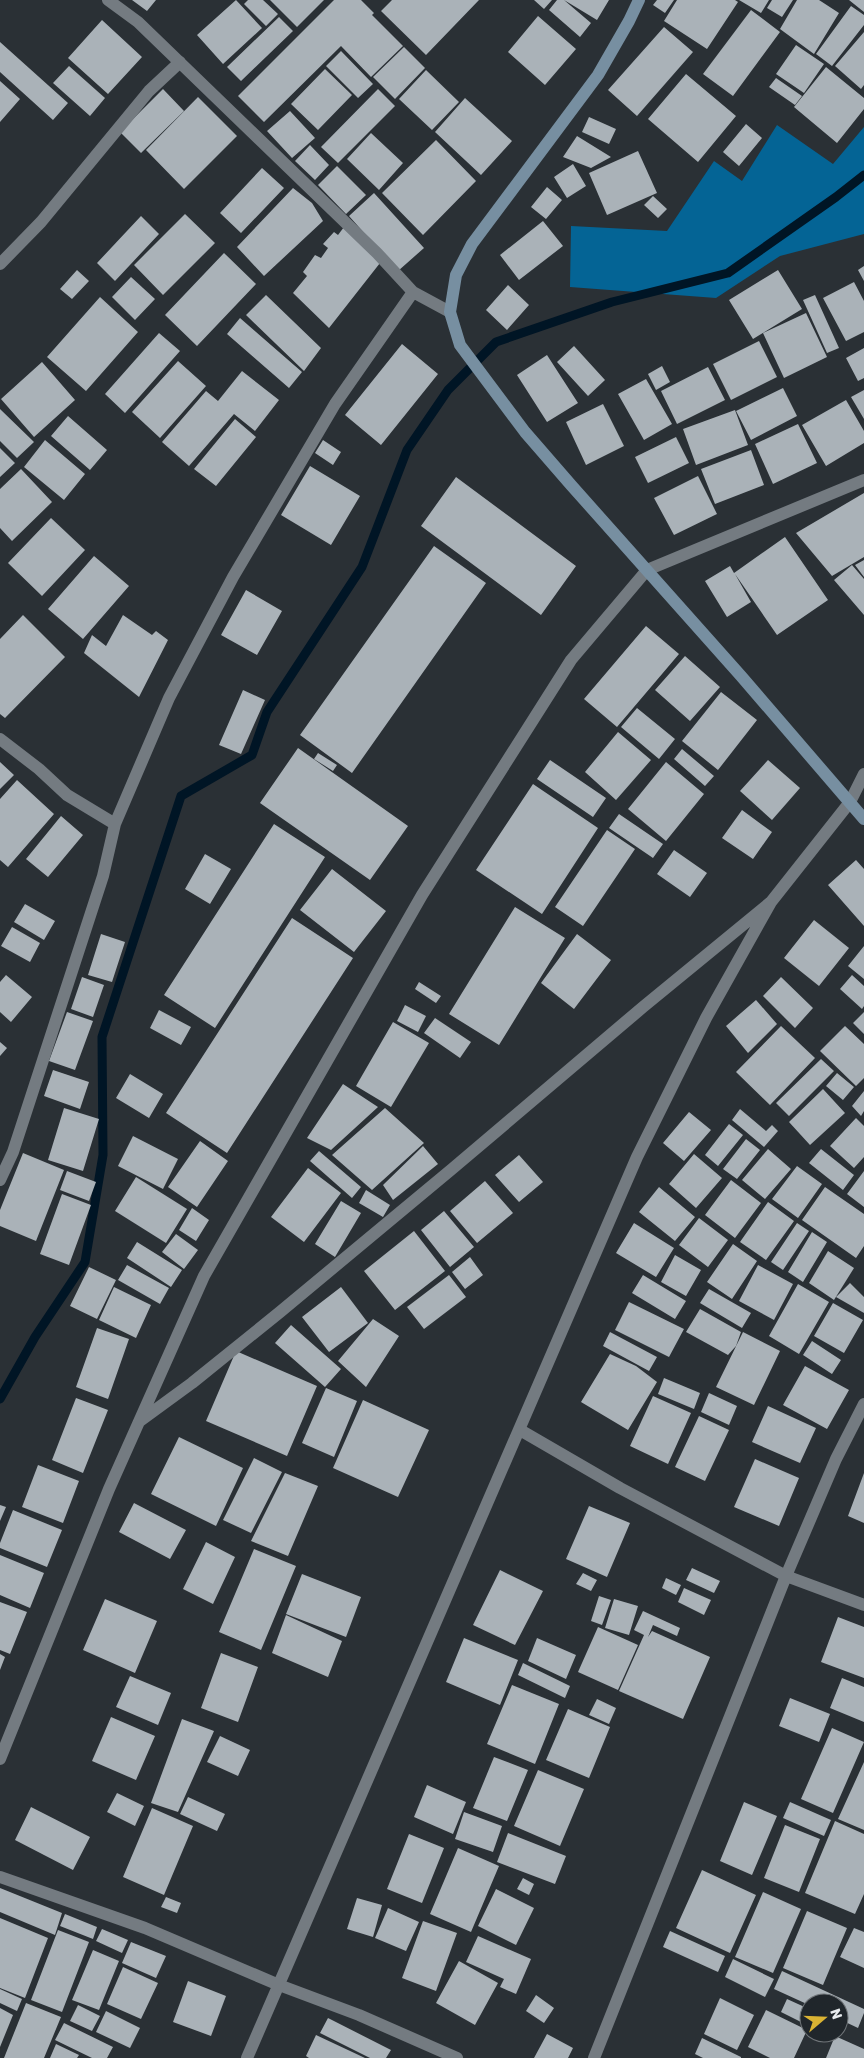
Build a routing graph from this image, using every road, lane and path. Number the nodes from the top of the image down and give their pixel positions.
1 (108, 0) edge
2 (639, 0) edge
3 (180, 62) junction
4 (0, 264) edge
5 (413, 292) junction
6 (450, 312) junction
7 (864, 480) edge
8 (646, 570) junction
9 (0, 739) edge
10 (862, 779) edge
11 (850, 802) junction
12 (864, 819) edge
13 (115, 824) junction
14 (771, 902) junction
15 (0, 1180) edge
16 (864, 1404) edge
17 (138, 1423) junction
18 (520, 1430) junction
19 (786, 1576) junction
20 (864, 1605) edge
21 (0, 1759) edge
22 (0, 1877) edge
23 (279, 1985) junction
24 (247, 2058) edge
25 (457, 2058) edge
26 (594, 2058) edge

1 - 3 street
2 - 6 street
3 - 4 street
3 - 5 street
5 - 6 street
5 - 13 street
6 - 8 street
7 - 8 street
8 - 11 street
8 - 17 street
9 - 13 street
10 - 11 street
11 - 12 street
11 - 14 street
13 - 15 street
14 - 17 street
14 - 18 street
16 - 19 street
17 - 21 street
18 - 19 street
18 - 23 street
19 - 20 street
19 - 26 street
22 - 23 street
23 - 24 street
23 - 25 street

